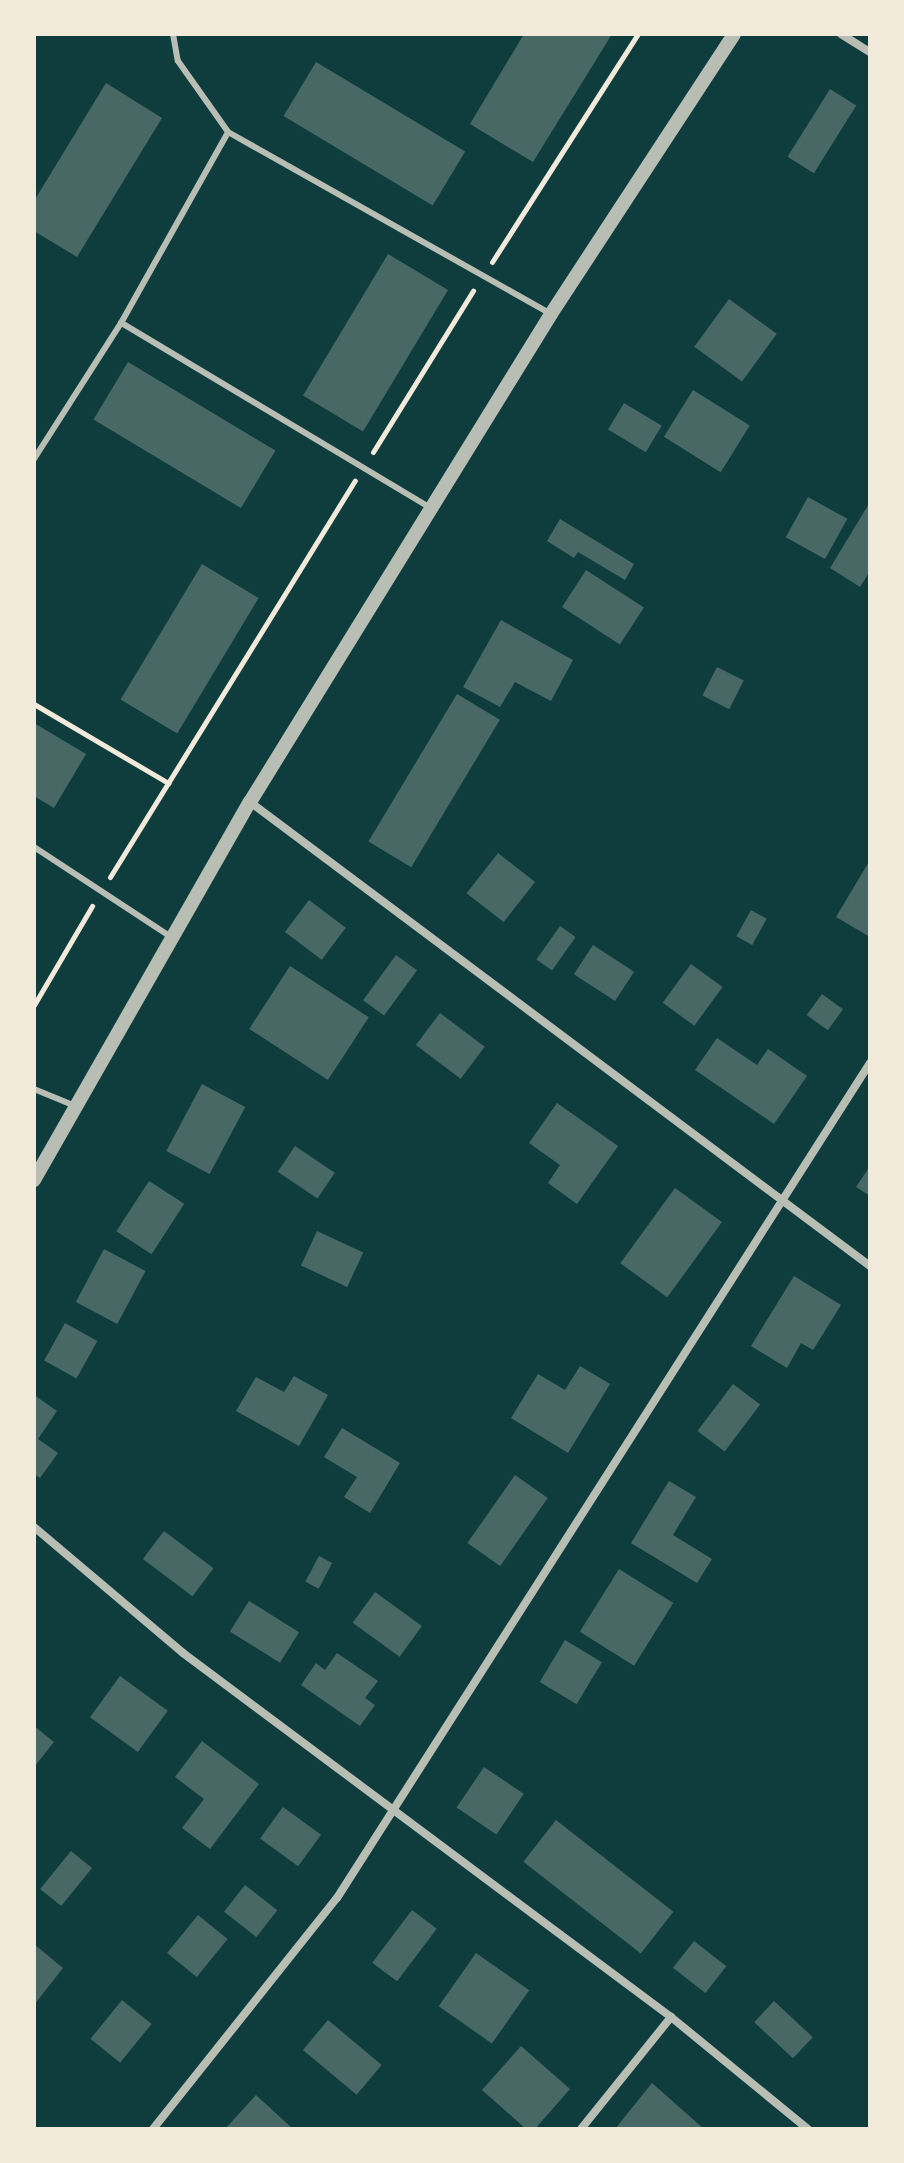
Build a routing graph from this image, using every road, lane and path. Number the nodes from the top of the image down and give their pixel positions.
1 (173, 34) edge
2 (638, 34) edge
3 (734, 34) edge
4 (841, 34) edge
5 (870, 52) edge
6 (228, 132) junction
7 (481, 279) junction
8 (551, 314) junction
9 (121, 323) junction
10 (34, 459) edge
11 (364, 467) junction
12 (431, 508) junction
13 (34, 704) edge
14 (168, 783) junction
15 (250, 802) junction
16 (34, 847) edge
17 (103, 889) junction
18 (171, 937) junction
19 (34, 1005) edge
20 (870, 1063) edge
21 (34, 1089) edge
22 (75, 1106) junction
23 (34, 1180) edge
24 (786, 1199) junction
25 (870, 1266) edge
26 (34, 1527) edge
27 (394, 1809) junction
28 (671, 2017) junction
29 (153, 2129) edge
30 (581, 2129) edge
31 (808, 2129) edge

1 - 6 lane
2 - 7 path
3 - 8 street
4 - 5 street
6 - 7 lane
6 - 9 lane
7 - 8 lane
7 - 11 path
8 - 12 street
9 - 10 lane
9 - 11 lane
11 - 12 lane
11 - 14 path
12 - 15 street
13 - 14 path
14 - 17 path
15 - 18 street
15 - 24 street
16 - 17 lane
17 - 18 lane
17 - 19 path
18 - 22 street
20 - 24 street
21 - 22 lane
22 - 23 street
24 - 25 street
24 - 27 street
26 - 27 street
27 - 28 street
27 - 29 street
28 - 30 street
28 - 31 street

